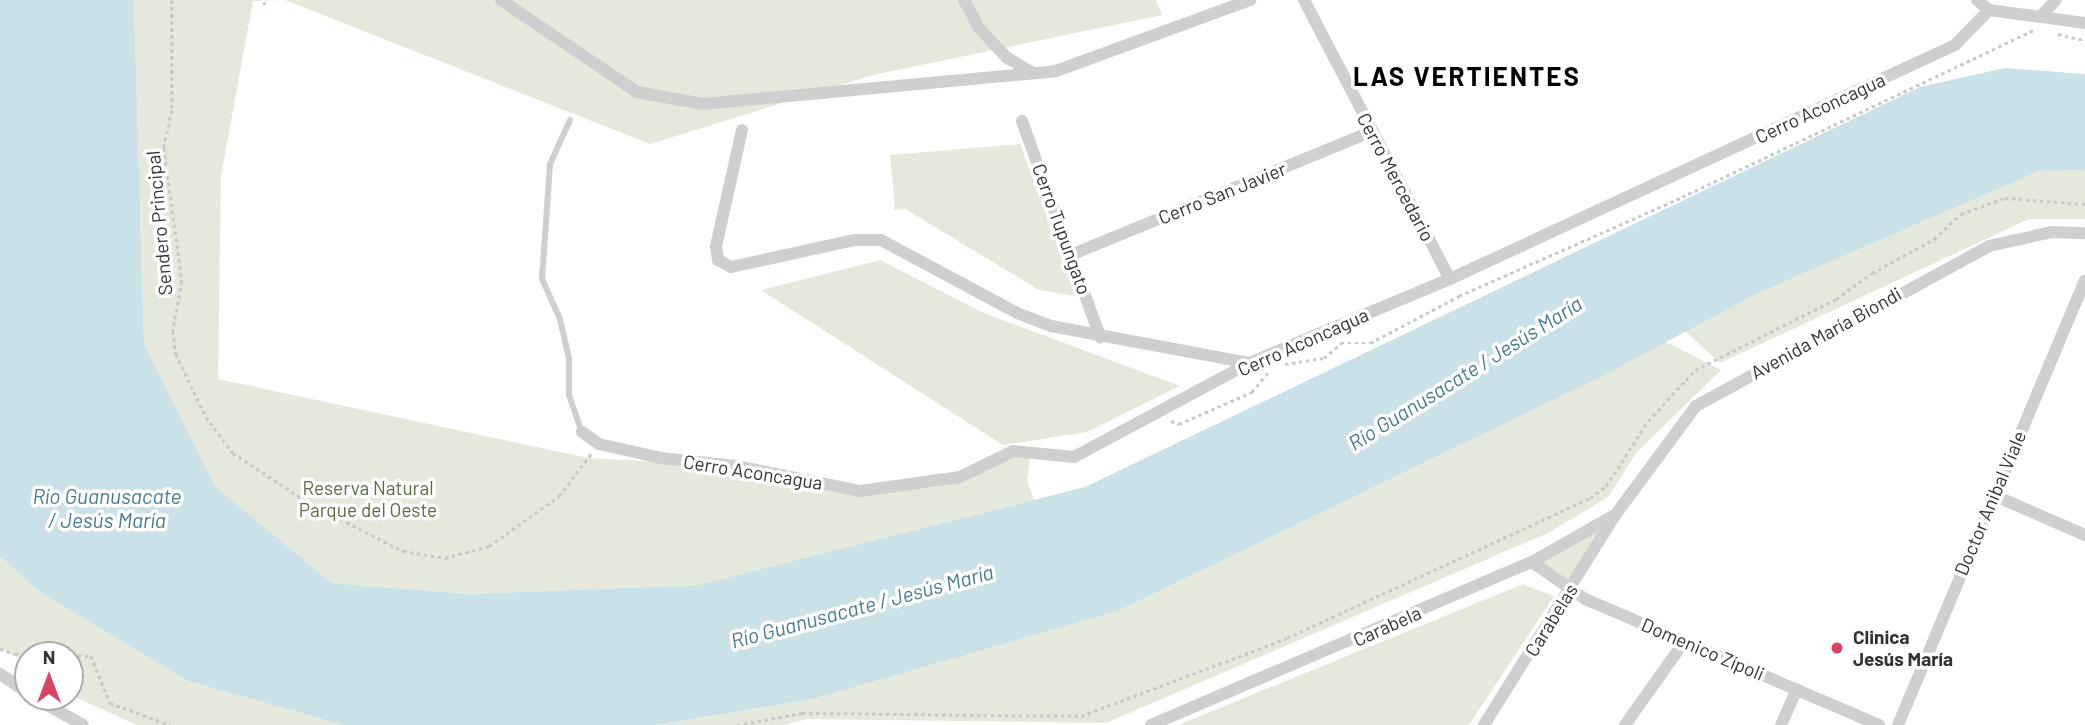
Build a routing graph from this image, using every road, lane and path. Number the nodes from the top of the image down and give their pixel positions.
1 (173, 0) edge
2 (501, 0) edge
3 (964, 0) edge
4 (1250, 0) edge
5 (1304, 0) edge
6 (1977, 0) edge
7 (2056, 0) edge
8 (1989, 10) junction
9 (2040, 17) junction
10 (2085, 23) edge
11 (2085, 40) edge
12 (1034, 73) junction
13 (570, 120) dead end
14 (1022, 121) dead end
15 (742, 130) dead end
16 (1371, 132) junction
17 (2085, 204) edge
18 (2085, 233) edge
19 (1073, 254) junction
20 (1450, 279) junction
21 (2085, 281) edge
22 (1100, 337) junction
23 (1249, 363) junction
24 (1171, 421) dead end
25 (582, 432) joint
26 (599, 444) junction
27 (1993, 495) junction
28 (1616, 514) junction
29 (2085, 535) edge
30 (1532, 562) junction
31 (1570, 590) junction
32 (1684, 642) junction
33 (0, 649) edge
34 (1797, 689) junction
35 (58, 711) edge
36 (83, 725) edge
37 (170, 725) edge
38 (737, 725) edge
39 (1151, 725) edge
40 (1484, 725) edge
41 (1625, 725) edge
42 (1781, 725) edge
43 (1879, 725) edge
44 (1898, 725) edge

1 - 26 path, Sendero Principal
2 - 12 street
3 - 12 street
4 - 12 street
5 - 16 street, Cerro Mercedario
6 - 8 street
7 - 9 street
8 - 9 street
8 - 20 street, Cerro Aconcagua
9 - 10 street
11 - 24 path
13 - 25 lane
14 - 19 street, Cerro Tupungato
15 - 22 street
16 - 19 street, Cerro San Javier
16 - 20 street, Cerro Mercedario
17 - 38 path
18 - 28 street, Avenida María Biondi
19 - 22 street, Cerro Tupungato
20 - 23 street, Cerro Aconcagua
21 - 27 street, Doctor Anibal Viale
22 - 23 street
23 - 26 street, Cerro Aconcagua
25 - 26 street, Cerro Aconcagua
27 - 29 street
27 - 44 street, Doctor Anibal Viale
28 - 30 street, Carabela
28 - 31 street, Carabelas
30 - 31 street, Domenico Zípoli
30 - 39 street, Carabela
31 - 32 street, Domenico Zípoli
31 - 40 street, Carabelas
32 - 34 street, Domenico Zípoli
32 - 41 street
33 - 37 path
34 - 42 street
34 - 43 street, Domenico Zípoli
35 - 36 street

